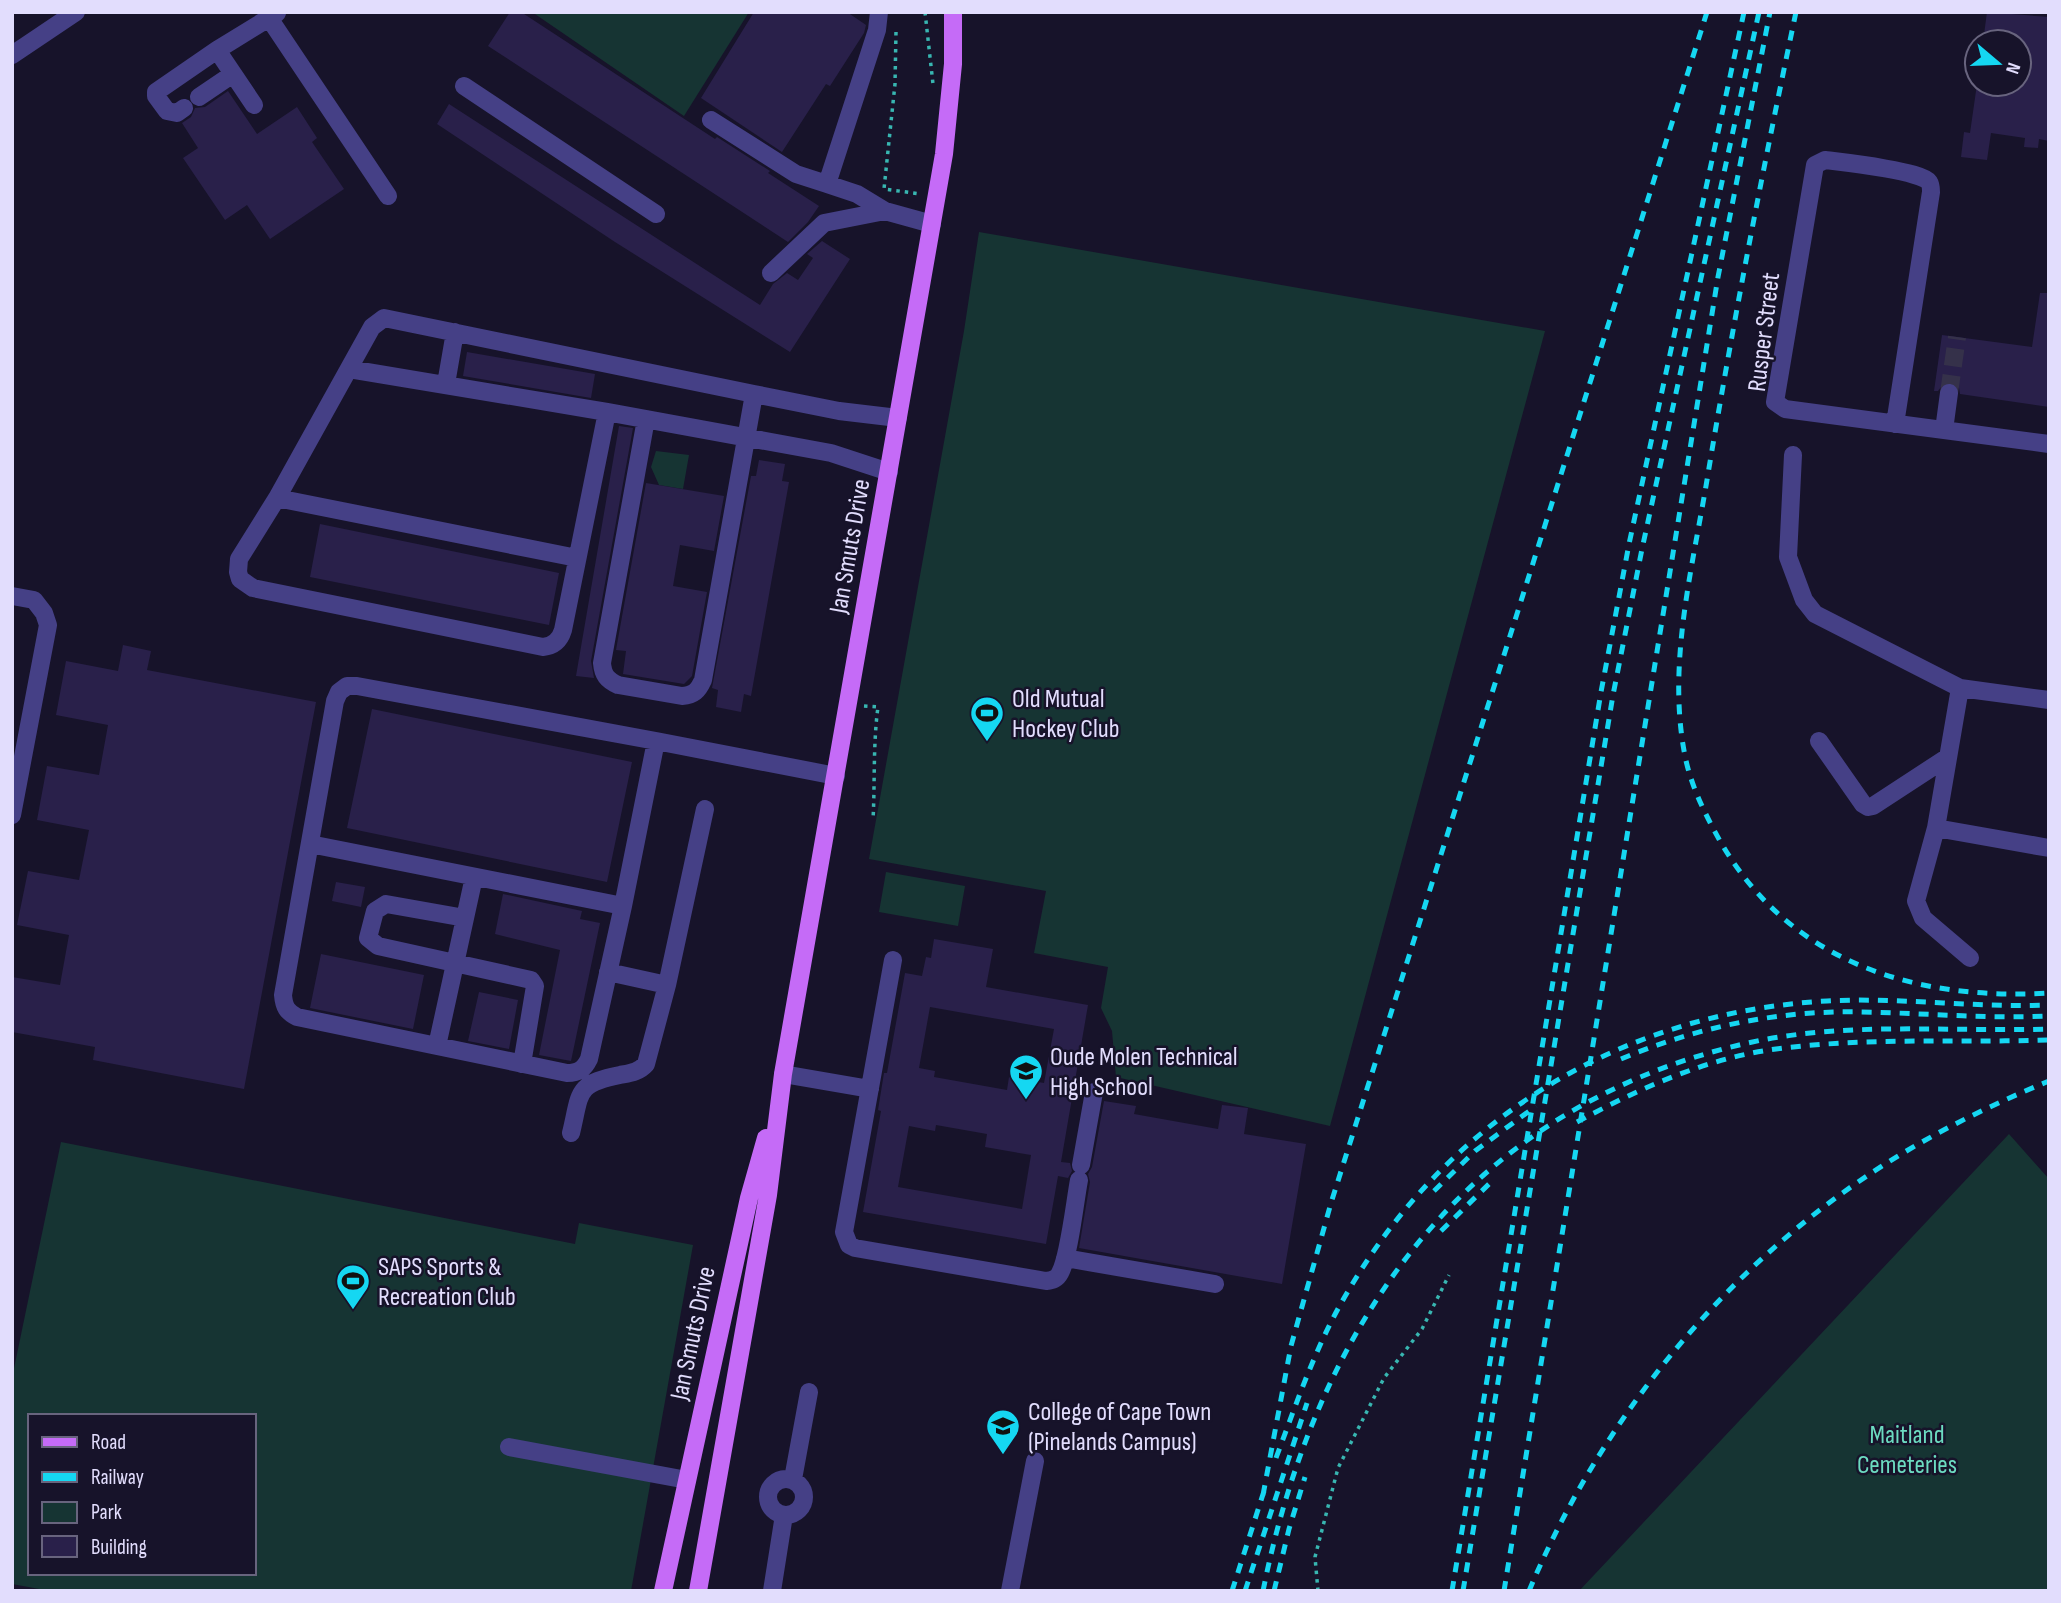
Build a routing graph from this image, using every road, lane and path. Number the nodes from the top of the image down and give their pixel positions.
1 (879, 12) edge
2 (953, 12) edge
3 (64, 15) edge
4 (273, 15) edge
5 (896, 25) dead end
6 (217, 50) junction
7 (12, 55) edge
8 (233, 74) junction
9 (464, 86) dead end
10 (199, 97) dead end
11 (254, 105) dead end
12 (184, 108) dead end
13 (711, 120) dead end
14 (827, 184) junction
15 (921, 194) dead end
16 (388, 196) dead end
17 (885, 211) junction
18 (656, 214) dead end
19 (932, 224) junction
20 (771, 273) dead end
21 (455, 332) junction
22 (349, 369) junction
23 (446, 384) junction
24 (1949, 393) tunnel mouth
25 (754, 394) junction
26 (607, 412) junction
27 (898, 418) junction
28 (646, 419) junction
29 (1895, 424) junction
30 (1944, 430) junction
31 (746, 438) junction
32 (2049, 444) edge
33 (1793, 455) dead end
34 (889, 472) junction
35 (277, 498) junction
36 (578, 558) junction
37 (12, 596) edge
38 (1961, 688) junction
39 (2049, 700) edge
40 (862, 706) dead end
41 (656, 741) junction
42 (1819, 741) dead end
43 (1948, 757) junction
44 (835, 775) junction
45 (705, 809) dead end
46 (12, 814) edge
47 (873, 820) dead end
48 (1936, 828) junction
49 (310, 844) junction
50 (2049, 848) edge
51 (474, 877) junction
52 (623, 906) junction
53 (465, 918) junction
54 (1970, 958) dead end
55 (893, 960) dead end
56 (455, 963) junction
57 (608, 972) junction
58 (667, 985) junction
59 (437, 1046) junction
60 (522, 1064) junction
61 (782, 1081) junction
62 (870, 1089) junction
63 (1094, 1092) dead end
64 (571, 1133) dead end
65 (1065, 1258) junction
66 (1449, 1275) dead end
67 (1215, 1284) dead end
68 (809, 1392) dead end
69 (509, 1447) dead end
70 (1035, 1461) dead end
71 (793, 1479) junction
72 (687, 1480) junction
73 (784, 1515) junction
74 (663, 1591) edge
75 (698, 1591) edge
76 (772, 1591) edge
77 (1010, 1591) edge
78 (1318, 1591) edge

1 - 14 street
2 - 19 main road, Jan Smuts Drive
3 - 7 street
4 - 6 street
4 - 16 street
5 - 15 path
6 - 8 street
6 - 12 street
8 - 10 street
8 - 11 street
9 - 18 street
13 - 14 street
14 - 17 street
17 - 19 street
17 - 20 street
19 - 27 main road, Jan Smuts Drive
21 - 22 street
21 - 23 street
21 - 25 street
22 - 23 street
22 - 35 street
23 - 26 street
24 - 30 street
25 - 27 street
25 - 31 street
26 - 28 street
26 - 36 street
27 - 34 main road, Jan Smuts Drive
28 - 31 street
28 - 31 street
29 - 29 street, Rusper Street
29 - 30 street, Rusper Street
30 - 32 street, Rusper Street
31 - 34 street
33 - 38 street
34 - 44 main road, Jan Smuts Drive
35 - 36 street
35 - 36 street
37 - 46 street
38 - 39 street
38 - 43 street
40 - 47 path
41 - 44 street
41 - 49 street
41 - 52 street
42 - 43 street
43 - 48 street
44 - 61 main road, Jan Smuts Drive
45 - 58 street
48 - 50 street
48 - 54 street
49 - 51 street
49 - 59 street
51 - 52 street
51 - 53 street
52 - 57 street
53 - 56 street
53 - 56 street
55 - 62 street
56 - 59 street
56 - 60 street
57 - 58 street
57 - 60 street
58 - 64 street
59 - 60 street
61 - 62 street
61 - 72 main road, Jan Smuts Drive
61 - 75 main road, Jan Smuts Drive
62 - 65 street
63 - 65 street
65 - 67 street
66 - 78 path
68 - 71 street
69 - 72 street
70 - 77 street
71 - 73 street
71 - 73 street
72 - 74 main road, Jan Smuts Drive
73 - 76 street

